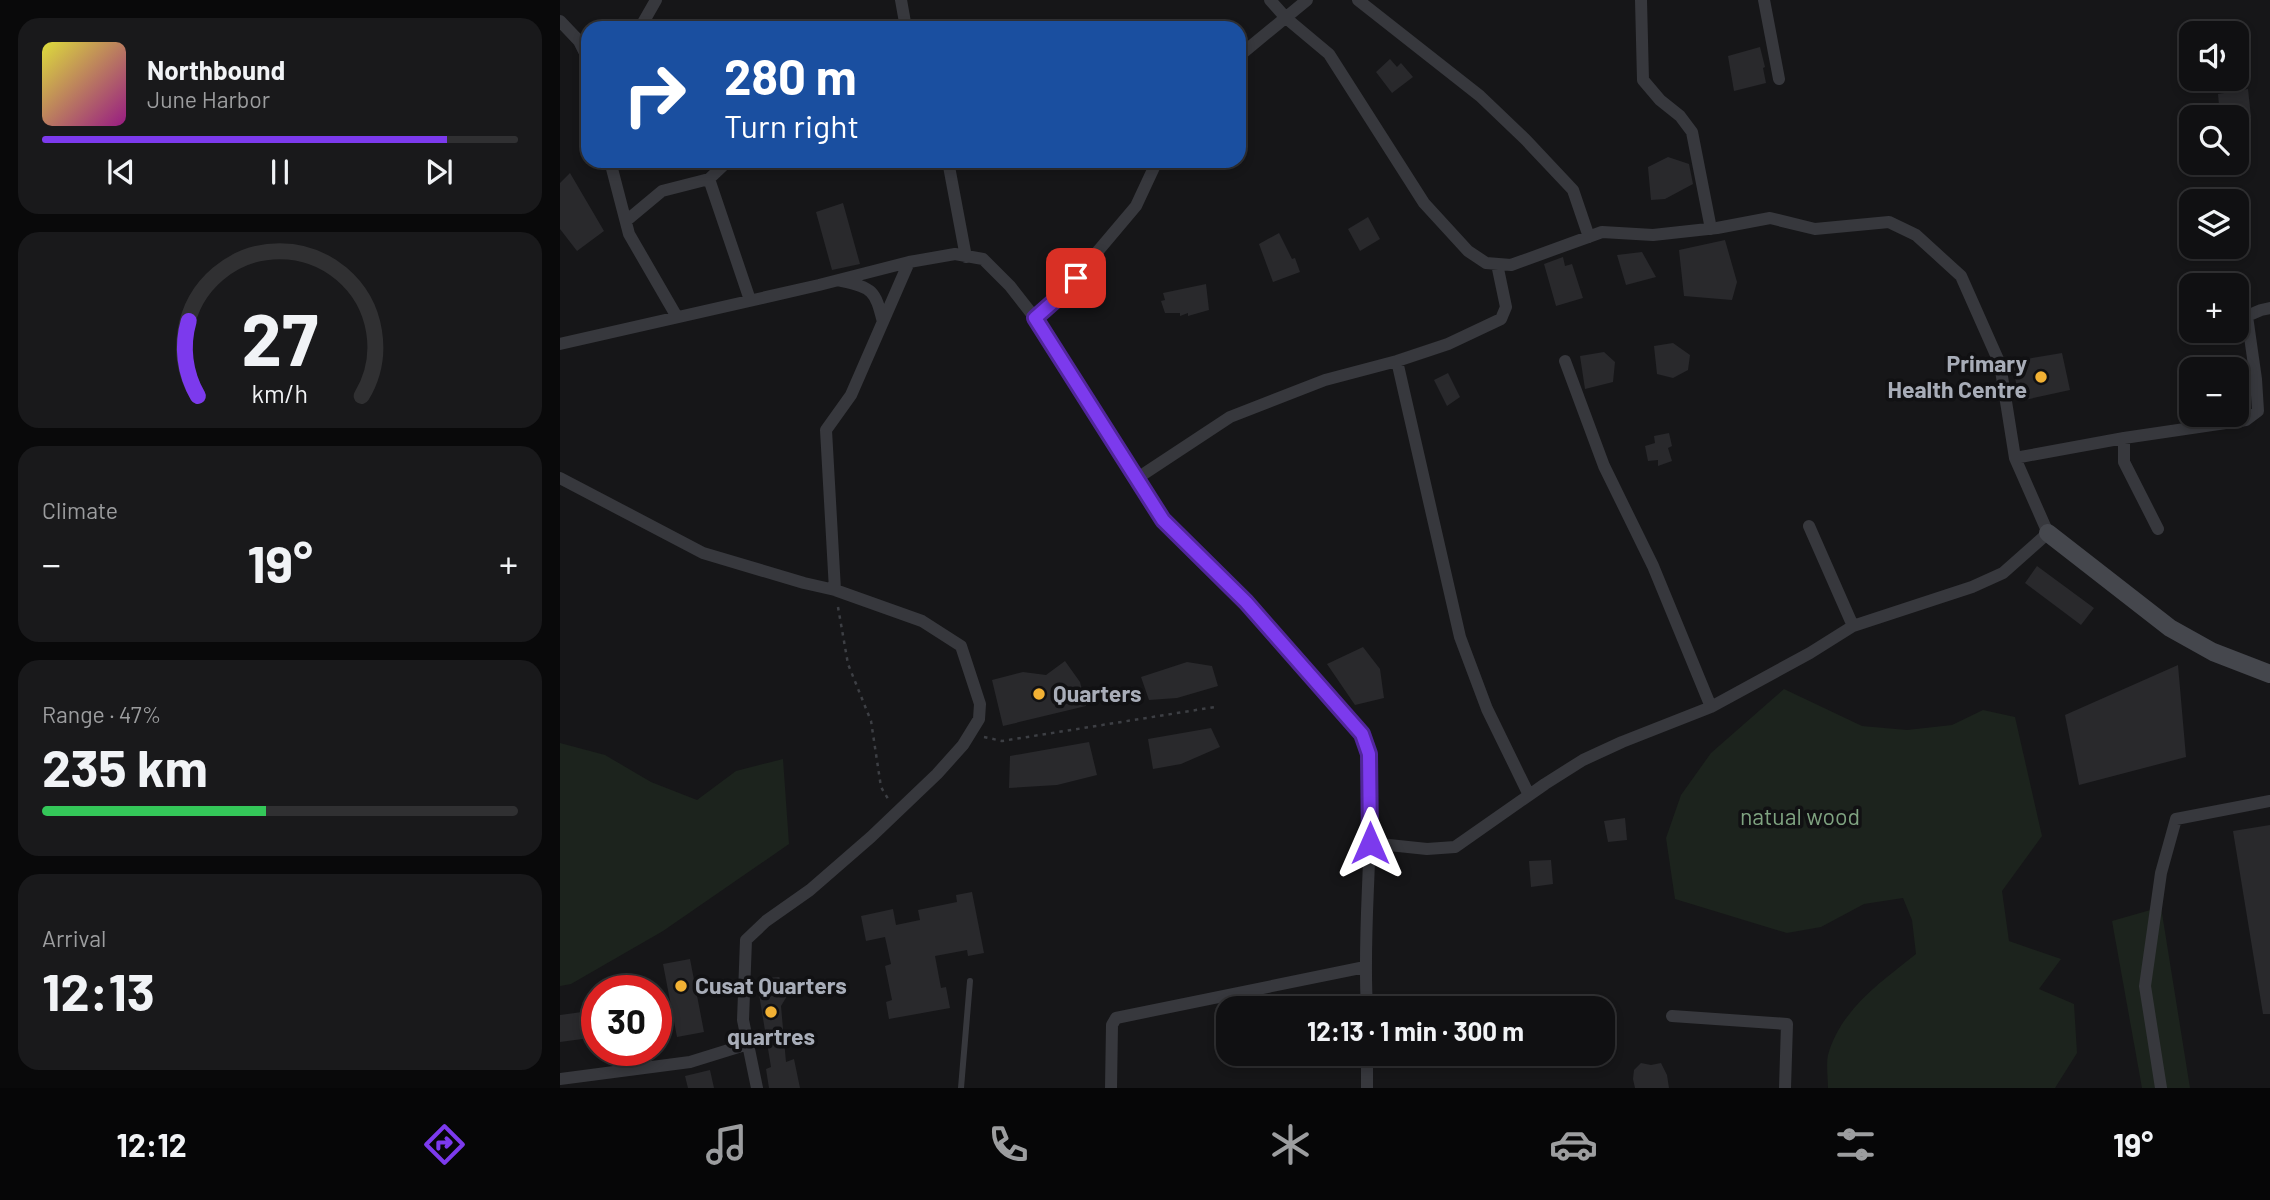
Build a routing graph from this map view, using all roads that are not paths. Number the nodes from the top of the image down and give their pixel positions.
1 (656, 0) edge
2 (901, 0) edge
3 (1270, 0) edge
4 (1307, 0) edge
5 (1358, 0) edge
6 (1641, 0) edge
7 (1764, 0) edge
8 (1286, 18) junction
9 (560, 21) edge
10 (644, 21) edge
11 (905, 21) edge
12 (581, 45) edge
13 (1246, 50) edge
14 (1779, 79) dead end
15 (612, 168) edge
16 (721, 168) edge
17 (949, 168) edge
18 (1154, 168) edge
19 (709, 179) junction
20 (626, 221) junction
21 (1711, 229) junction
22 (1589, 237) junction
23 (966, 257) junction
24 (909, 262) junction
25 (1497, 264) junction
26 (838, 280) junction
27 (750, 300) junction
28 (2270, 309) edge
29 (677, 317) junction
30 (1035, 318) junction
31 (883, 323) junction
32 (560, 344) edge
33 (1397, 361) junction
34 (1565, 361) dead end
35 (2124, 438) junction
36 (2015, 458) junction
37 (560, 478) edge
38 (1136, 479) junction
39 (1810, 526) dead end
40 (2158, 529) dead end
41 (2048, 533) junction
42 (835, 590) junction
43 (1853, 626) junction
44 (2270, 674) edge
45 (1711, 707) junction
46 (1529, 795) junction
47 (2270, 801) edge
48 (1370, 843) junction
49 (1365, 967) junction
50 (971, 981) dead end
51 (1366, 996) edge
52 (1672, 1016) dead end
53 (748, 1044) junction
54 (1367, 1066) edge
55 (560, 1079) edge
56 (757, 1088) edge
57 (961, 1088) edge
58 (1111, 1088) edge
59 (1367, 1088) edge
60 (1785, 1088) edge
61 (2161, 1088) edge

1 - 10 street
2 - 11 street
3 - 8 street
4 - 8 street
5 - 22 street
6 - 21 street
7 - 14 street
8 - 13 street
8 - 25 street
9 - 12 street
15 - 20 street
16 - 19 street
17 - 23 street
18 - 30 street
19 - 20 street
19 - 27 street
20 - 29 street
21 - 22 street
21 - 36 street
22 - 25 street
23 - 24 street
23 - 30 street
24 - 26 street
24 - 31 street
25 - 33 street
26 - 27 street
26 - 31 street
27 - 29 street
28 - 35 street
29 - 32 street
30 - 38 street
31 - 42 street
33 - 38 street
33 - 46 street
34 - 45 street
35 - 36 street
35 - 40 street
36 - 41 street
37 - 42 street
38 - 48 street
39 - 43 street
41 - 43 street
41 - 44 street
42 - 53 street
43 - 45 street
45 - 46 street
46 - 48 street
47 - 61 street
48 - 49 street
49 - 51 street
49 - 58 street
50 - 57 lane
52 - 60 street
53 - 55 street
53 - 56 street
54 - 59 street

